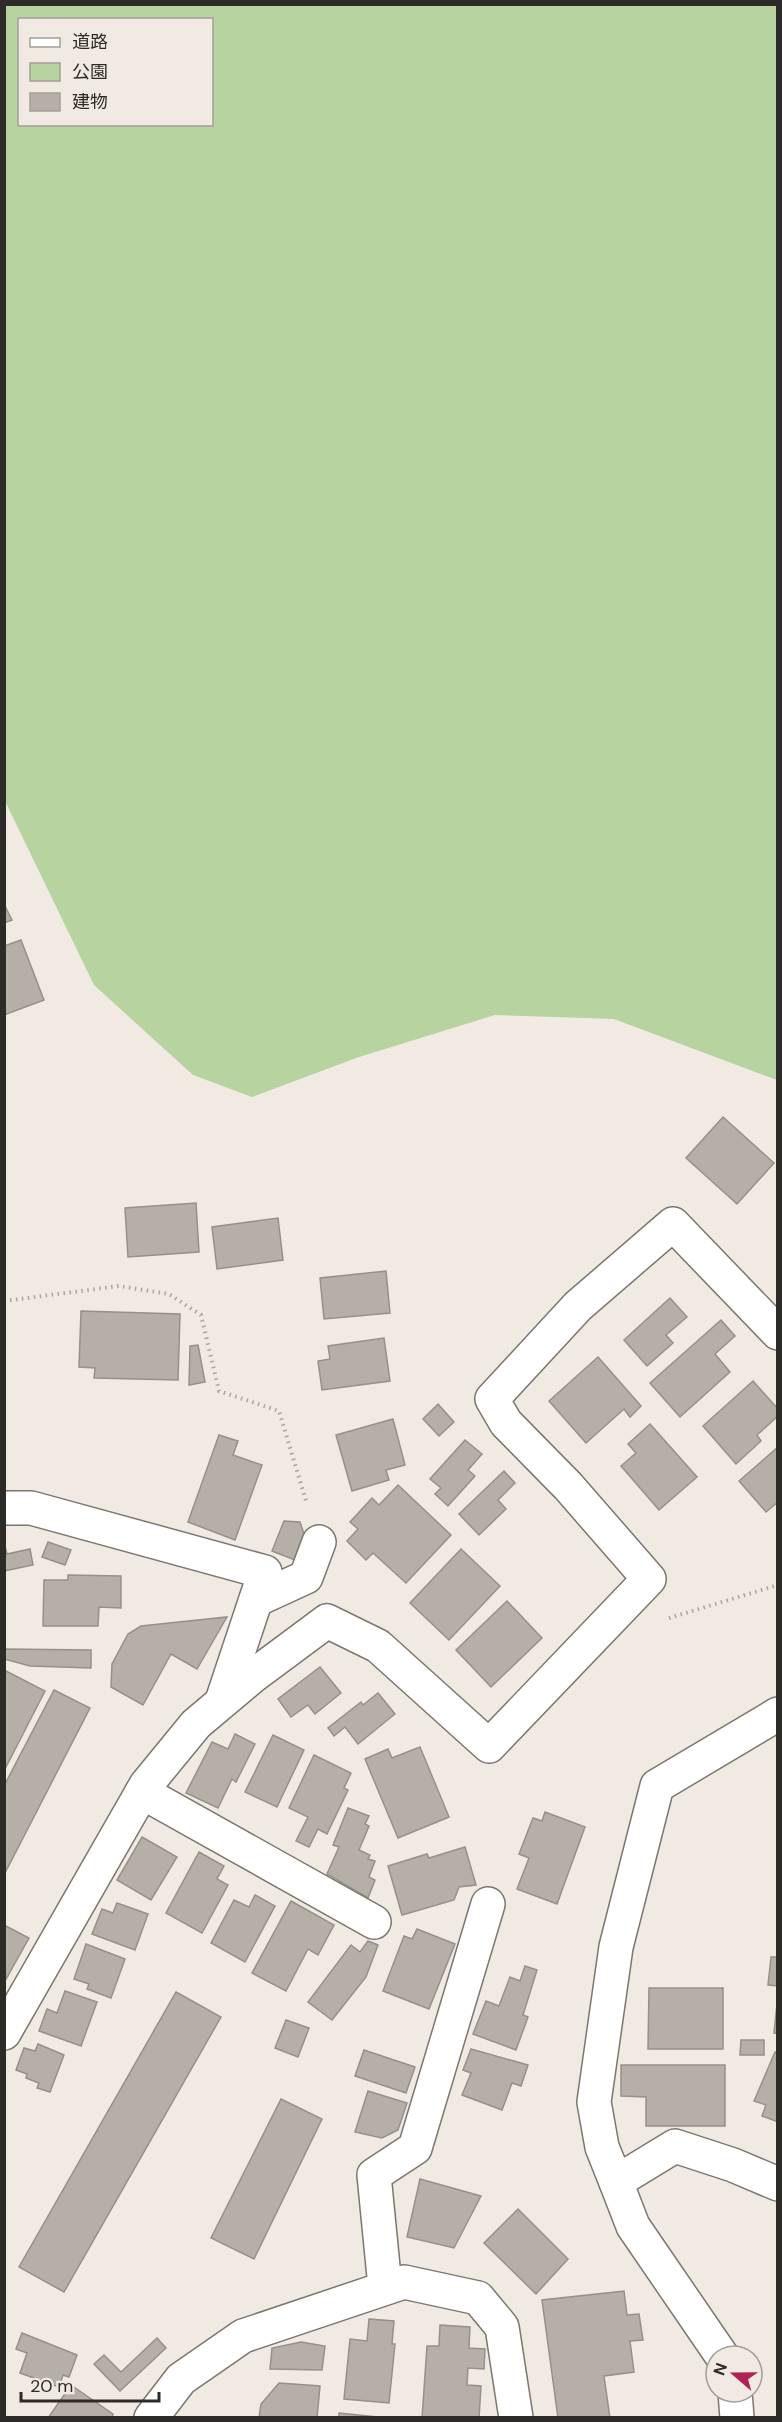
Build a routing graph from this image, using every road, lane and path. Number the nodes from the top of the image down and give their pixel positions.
1 (4, 1301) edge
2 (777, 1333) edge
3 (4, 1508) edge
4 (319, 1542) joint
5 (777, 1585) edge
6 (256, 1600) junction
7 (664, 1619) dead end
8 (222, 1702) junction
9 (777, 1714) edge
10 (142, 1792) junction
11 (488, 1904) dead end
12 (374, 1922) dead end
13 (4, 2033) edge
14 (616, 2182) junction
15 (777, 2184) edge
16 (385, 2287) junction
17 (714, 2344) edge
18 (151, 2418) edge
19 (516, 2418) edge

1 - 4 path
2 - 8 street
3 - 6 street
4 - 6 street
5 - 7 path
6 - 8 street
8 - 10 street
9 - 14 street
10 - 12 street
10 - 13 street
11 - 16 street
14 - 15 street
14 - 17 street
16 - 18 street
16 - 19 street

